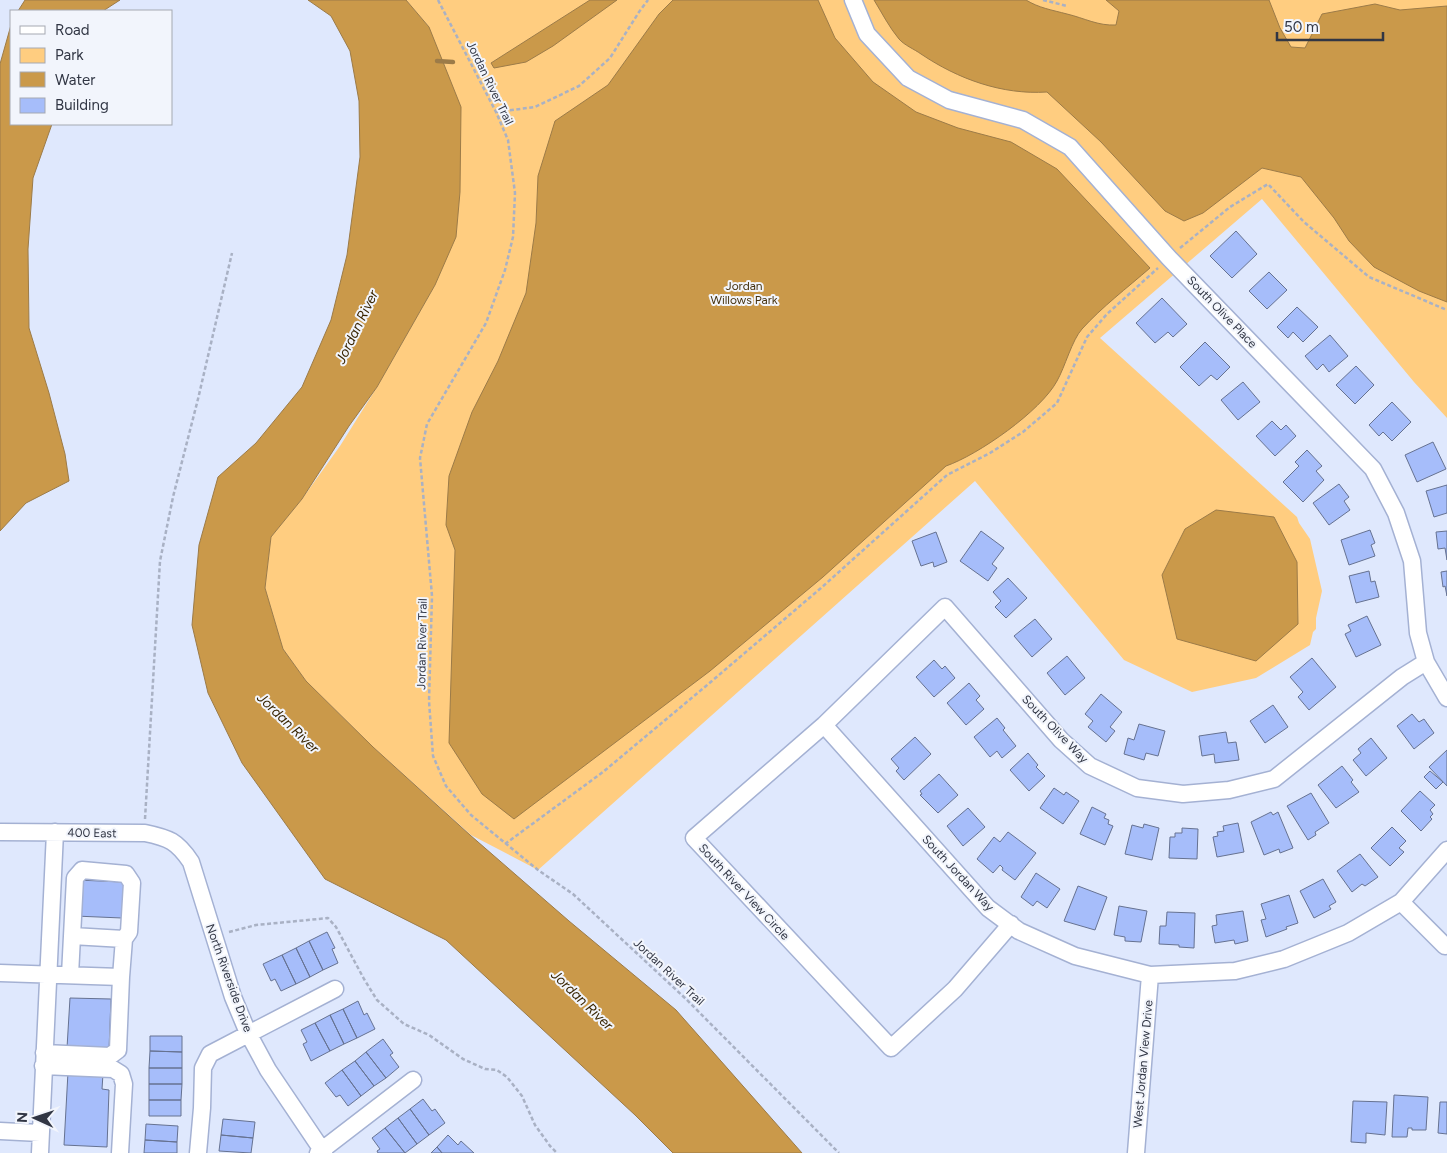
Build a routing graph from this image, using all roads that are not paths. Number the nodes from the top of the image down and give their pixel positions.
1 (853, 0) edge
2 (945, 607) joint
3 (1426, 662) junction
4 (1447, 698) edge
5 (824, 725) junction
6 (0, 832) edge
7 (54, 832) junction
8 (181, 847) joint
9 (1447, 850) edge
10 (1401, 902) junction
11 (1011, 924) junction
12 (72, 936) junction
13 (124, 939) junction
14 (1445, 946) dead end
15 (0, 973) edge
16 (48, 975) junction
17 (70, 975) junction
18 (1150, 975) junction
19 (121, 977) junction
20 (334, 989) dead end
21 (248, 1033) junction
22 (44, 1059) junction
23 (413, 1080) dead end
24 (0, 1131) edge
25 (40, 1133) junction
26 (322, 1152) edge
27 (40, 1153) edge
28 (120, 1153) edge
29 (198, 1153) edge
30 (1136, 1153) edge

1 - 3 street, South Olive Place
2 - 3 street, South Olive Way
2 - 5 street, South River View Circle
3 - 4 street, South Olive Place
5 - 11 street, South Jordan Way
5 - 11 street, South River View Circle
6 - 7 street, 400 East
7 - 8 street, 400 East
7 - 16 street
8 - 21 street, North Riverside Drive
9 - 10 street, South Jordan Way
10 - 14 street
10 - 18 street, South Jordan Way
11 - 18 street, South Jordan Way
12 - 13 street
12 - 13 street
12 - 17 street
13 - 19 street
15 - 16 street
16 - 17 street
16 - 22 street
17 - 19 street
18 - 30 street, West Jordan View Drive
19 - 22 street
20 - 21 street
21 - 26 street, North Riverside Drive
21 - 29 street
22 - 25 street
22 - 28 street
23 - 26 street
24 - 25 street
25 - 27 street

